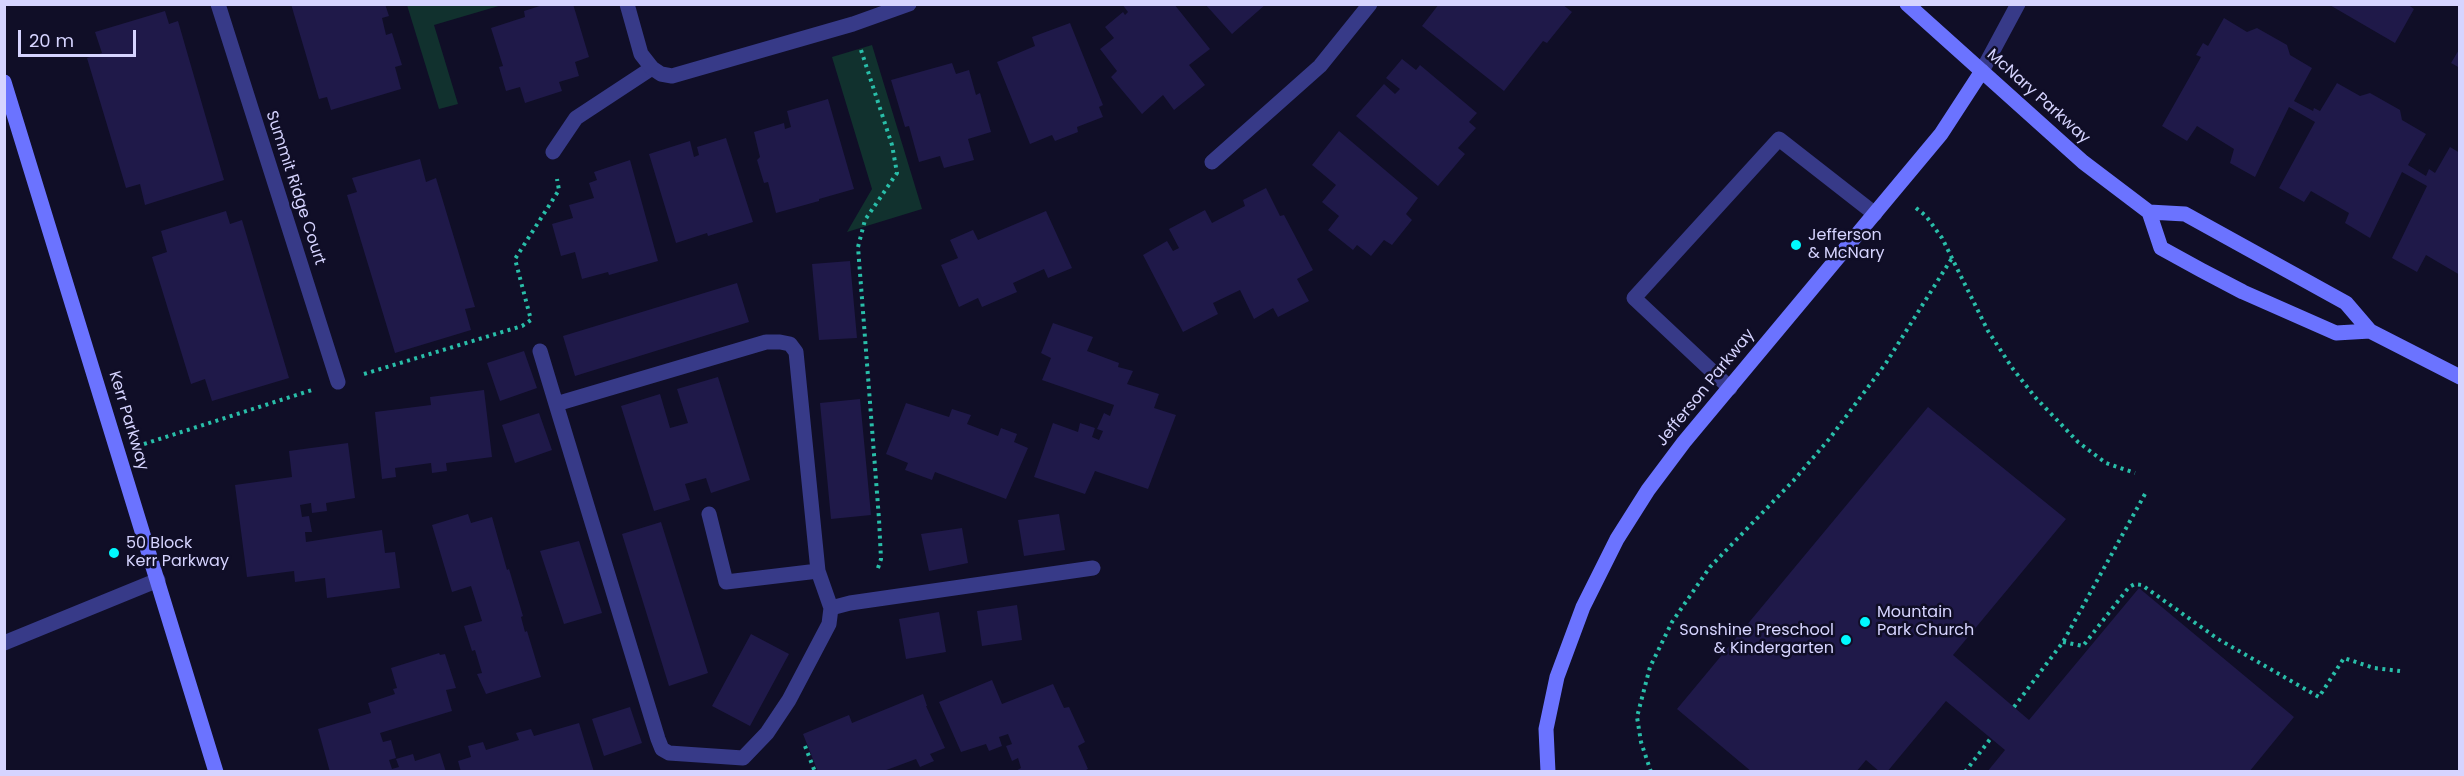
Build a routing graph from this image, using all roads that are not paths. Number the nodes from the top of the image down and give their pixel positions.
1 (219, 4) edge
2 (627, 4) edge
3 (909, 4) edge
4 (1370, 4) edge
5 (1907, 4) edge
6 (2018, 4) edge
7 (652, 68) junction
8 (1982, 71) junction
9 (4, 82) edge
10 (553, 152) road end
11 (1212, 162) dead end
12 (2149, 212) junction
13 (1875, 214) junction
14 (2370, 331) junction
15 (540, 351) dead end
16 (2460, 376) edge
17 (338, 382) road end
18 (1730, 388) junction
19 (556, 404) junction
20 (709, 514) dead end
21 (1093, 568) dead end
22 (818, 571) junction
23 (158, 580) junction
24 (831, 608) junction
25 (4, 643) edge
26 (746, 764) edge
27 (216, 771) edge
28 (1548, 771) edge

1 - 17 street, Summit Ridge Court
2 - 7 street
3 - 7 street
4 - 11 street
5 - 8 street, McNary Parkway
6 - 8 street
7 - 10 street
8 - 12 street, McNary Parkway
8 - 13 street, Jefferson Parkway
9 - 23 street, Kerr Parkway
12 - 14 street
12 - 14 street
13 - 18 street, Jefferson Parkway
13 - 18 street
14 - 16 street
15 - 19 street
18 - 28 street, Jefferson Parkway
19 - 22 street
19 - 26 street
20 - 22 street
21 - 24 street
22 - 24 street
23 - 25 street
23 - 27 street, Kerr Parkway
24 - 26 street

